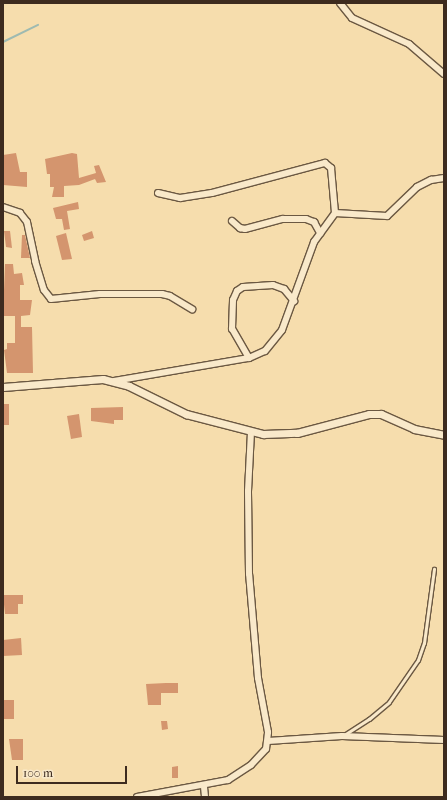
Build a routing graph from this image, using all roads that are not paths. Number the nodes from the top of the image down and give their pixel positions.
1 (340, 3) edge
2 (444, 74) edge
3 (444, 177) edge
4 (158, 193) dead end
5 (3, 207) edge
6 (335, 213) junction
7 (232, 221) dead end
8 (320, 233) junction
9 (294, 301) junction
10 (192, 309) dead end
11 (249, 358) junction
12 (114, 381) junction
13 (3, 387) edge
14 (251, 432) junction
15 (444, 435) edge
16 (434, 569) dead end
17 (342, 736) junction
18 (268, 741) junction
19 (444, 741) edge
20 (204, 787) junction
21 (137, 797) edge
22 (205, 797) edge

1 - 2 street
3 - 6 street
4 - 6 street
5 - 10 street
6 - 8 street
7 - 8 street
8 - 9 street
9 - 11 street
9 - 11 street
11 - 12 street
12 - 13 street
12 - 14 street
14 - 15 street
14 - 18 street
16 - 17 lane
17 - 18 street
17 - 19 street
18 - 20 street
20 - 21 street
20 - 22 street

